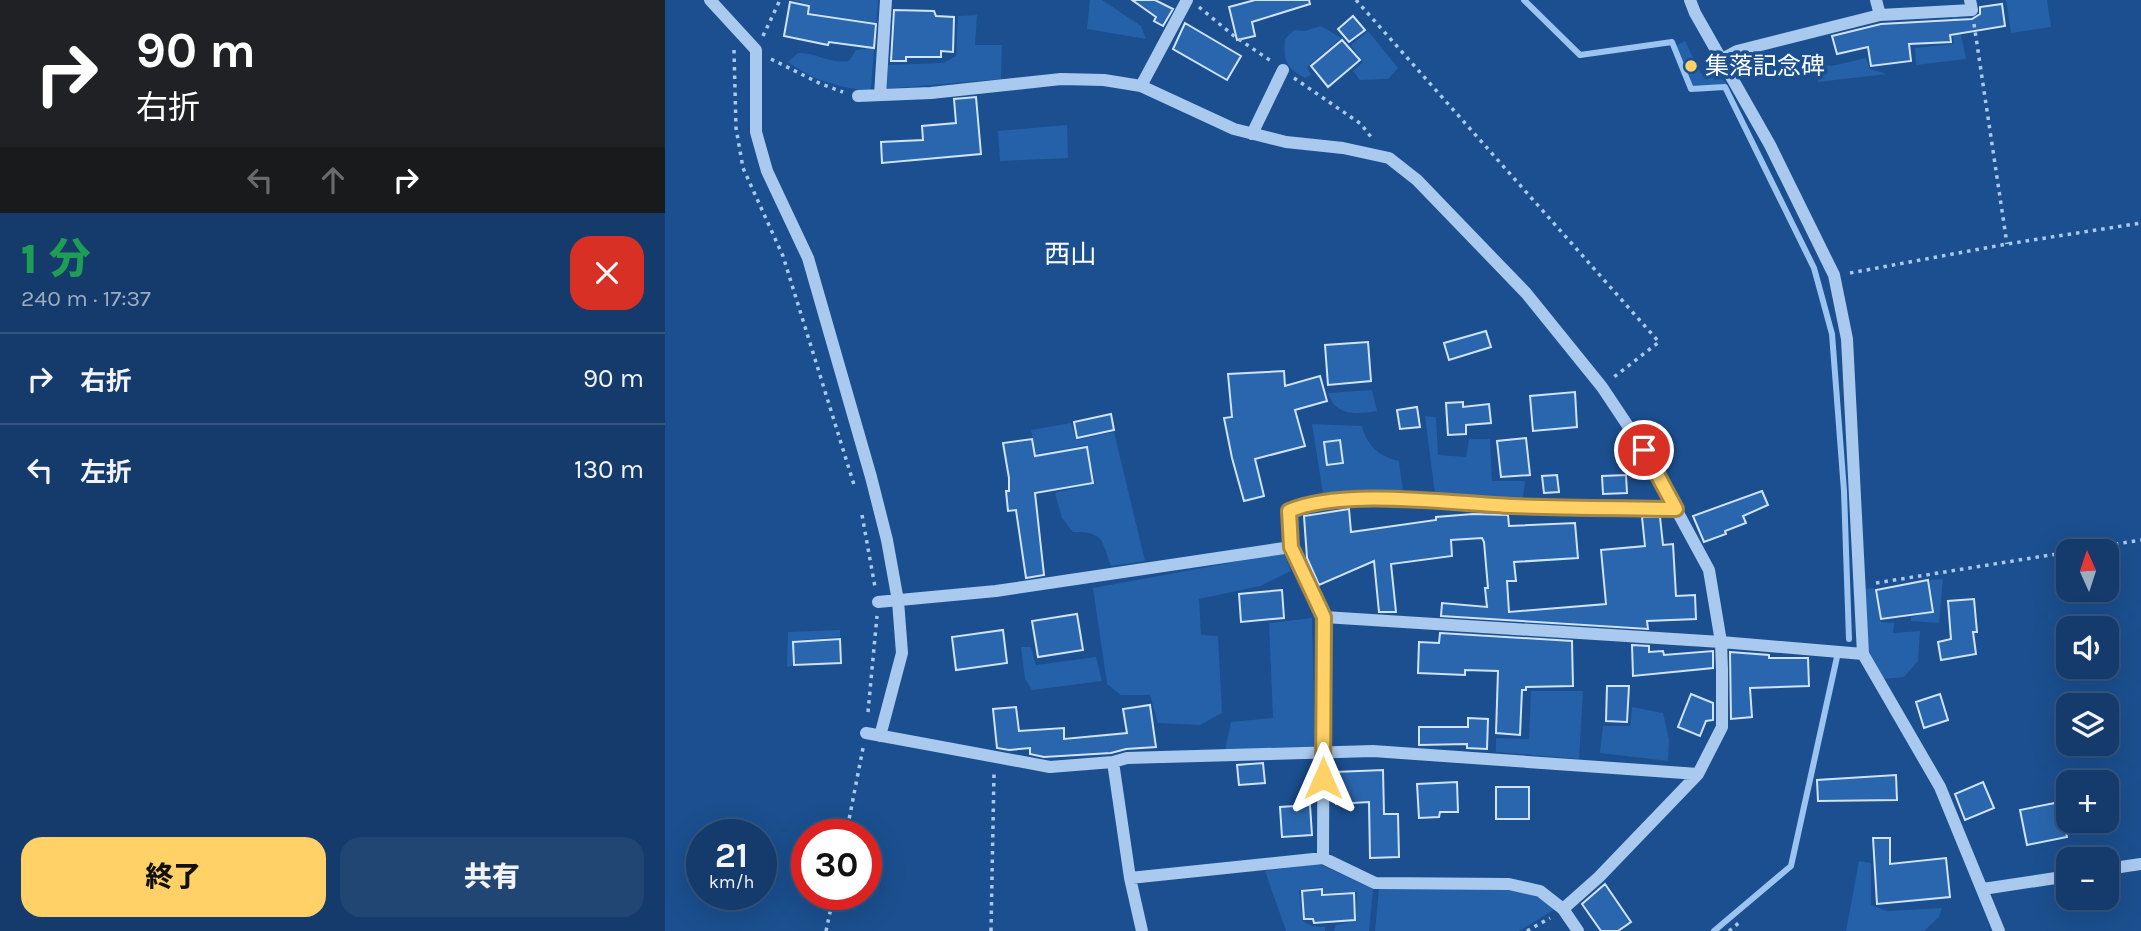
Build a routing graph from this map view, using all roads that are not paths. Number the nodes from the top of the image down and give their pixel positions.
1 (710, 0) edge
2 (886, 0) edge
3 (1187, 0) edge
4 (1690, 0) edge
5 (1876, 0) edge
6 (1971, 5) edge
7 (1879, 15) junction
8 (1722, 59) junction
9 (1283, 70) dead end
10 (1141, 86) junction
11 (880, 95) junction
12 (858, 96) road end
13 (1252, 134) junction
14 (1676, 509) junction
15 (1291, 547) junction
16 (898, 601) junction
17 (878, 602) road end
18 (1324, 617) junction
19 (1721, 642) junction
20 (1863, 654) junction
21 (866, 733) road end
22 (880, 736) junction
23 (1324, 751) junction
24 (1113, 762) junction
25 (1697, 774) junction
26 (1323, 858) junction
27 (2141, 864) edge
28 (2119, 868) edge
29 (1130, 878) junction
30 (2056, 878) edge
31 (1983, 889) junction
32 (1563, 909) junction
33 (1142, 931) edge
34 (1578, 931) edge
35 (1999, 931) edge

1 - 16 street
2 - 11 street
3 - 10 street
4 - 8 street
5 - 7 street
6 - 7 street
7 - 8 street
8 - 20 street
9 - 13 street
10 - 11 street
10 - 13 street
11 - 12 street
13 - 14 street
14 - 15 street
14 - 19 street
15 - 16 street
15 - 18 street
16 - 17 street
16 - 22 street
18 - 19 street
18 - 23 street
19 - 20 street
19 - 25 street
20 - 31 street
21 - 22 street
22 - 24 street
23 - 24 street
23 - 25 street
23 - 26 street
24 - 29 street
25 - 32 street
26 - 29 street
26 - 32 street
27 - 28 street
29 - 33 street
30 - 31 street
31 - 35 street
32 - 34 street

